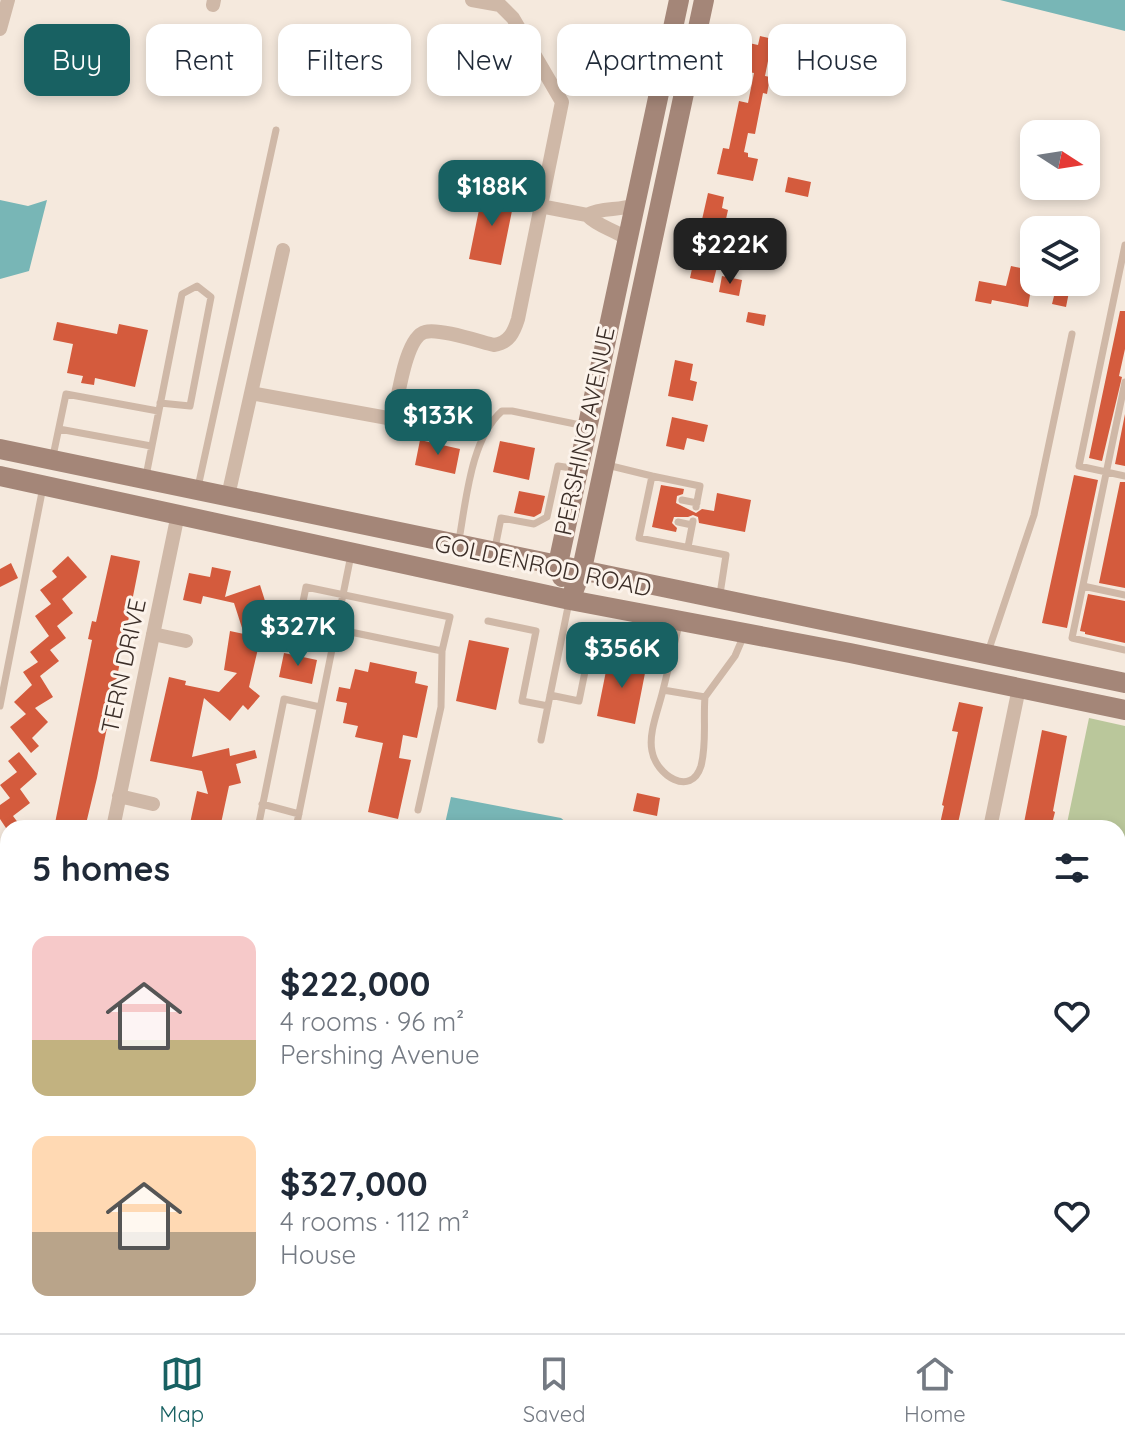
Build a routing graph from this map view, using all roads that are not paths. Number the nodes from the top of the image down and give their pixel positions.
1 (8, 0) edge
2 (472, 0) edge
3 (679, 0) edge
4 (704, 0) edge
5 (0, 29) edge
6 (276, 130) dead end
7 (635, 205) junction
8 (540, 206) junction
9 (587, 215) junction
10 (627, 239) junction
11 (1125, 245) edge
12 (283, 250) dead end
13 (1116, 286) junction
14 (1125, 288) edge
15 (1072, 334) dead end
16 (1125, 382) edge
17 (251, 393) junction
18 (159, 407) junction
19 (587, 426) junction
20 (59, 429) junction
21 (151, 446) junction
22 (0, 449) edge
23 (52, 459) junction
24 (604, 465) junction
25 (578, 469) junction
26 (1107, 472) junction
27 (0, 476) edge
28 (652, 476) junction
29 (1125, 476) edge
30 (145, 478) junction
31 (44, 485) junction
32 (198, 489) junction
33 (648, 493) junction
34 (228, 496) junction
35 (659, 496) dead end
36 (682, 500) dead end
37 (178, 514) junction
38 (644, 515) junction
39 (655, 517) dead end
40 (678, 522) dead end
41 (459, 543) junction
42 (688, 547) junction
43 (495, 551) junction
44 (352, 553) junction
45 (558, 564) junction
46 (582, 569) junction
47 (1083, 586) junction
48 (343, 594) junction
49 (1125, 595) edge
50 (719, 598) junction
51 (570, 600) junction
52 (488, 621) dead end
53 (680, 621) junction
54 (336, 629) junction
55 (744, 633) junction
56 (153, 634) junction
57 (781, 640) junction
58 (186, 641) dead end
59 (333, 643) junction
60 (1125, 650) edge
61 (442, 651) junction
62 (640, 652) dead end
63 (987, 654) junction
64 (1125, 683) edge
65 (1019, 688) junction
66 (663, 690) junction
67 (1125, 691) edge
68 (550, 695) junction
69 (705, 697) junction
70 (0, 706) edge
71 (548, 706) junction
72 (320, 707) junction
73 (1125, 710) edge
74 (541, 740) dead end
75 (119, 796) junction
76 (153, 804) dead end
77 (262, 804) junction
78 (418, 810) dead end
79 (299, 814) junction
80 (114, 820) edge
81 (259, 820) edge
82 (298, 820) edge
83 (992, 820) edge

1 - 5 street
2 - 8 street
3 - 7 main road, PERSHING AVENUE
4 - 24 main road, PERSHING AVENUE
6 - 32 lane
7 - 9 street
7 - 10 main road, PERSHING AVENUE
8 - 9 street
8 - 17 street
9 - 10 street
10 - 19 main road, PERSHING AVENUE
11 - 13 lane
12 - 17 street
13 - 14 lane
13 - 26 lane
15 - 63 lane
16 - 26 lane
17 - 34 street
18 - 18 lane
18 - 20 lane
18 - 21 lane
19 - 25 main road, PERSHING AVENUE
19 - 41 lane
20 - 21 lane
20 - 23 lane
21 - 30 lane
22 - 23 main road, GOLDENROD ROAD
23 - 30 main road, GOLDENROD ROAD
24 - 28 lane
24 - 46 main road, PERSHING AVENUE
25 - 43 lane
25 - 45 main road, PERSHING AVENUE
26 - 29 lane
26 - 47 lane
27 - 31 main road, GOLDENROD ROAD
28 - 33 lane
28 - 36 lane
30 - 32 main road, GOLDENROD ROAD
31 - 37 main road, GOLDENROD ROAD
31 - 70 lane
32 - 34 main road, GOLDENROD ROAD
33 - 35 lane
33 - 38 lane
34 - 41 main road, GOLDENROD ROAD
37 - 44 main road, GOLDENROD ROAD
37 - 56 street, TERN DRIVE
38 - 39 lane
38 - 42 lane
40 - 42 lane
41 - 43 main road, GOLDENROD ROAD
42 - 50 lane
43 - 45 main road, GOLDENROD ROAD
44 - 48 lane
44 - 51 main road, GOLDENROD ROAD
45 - 46 main road, GOLDENROD ROAD
45 - 51 main road, PERSHING AVENUE
46 - 50 main road, GOLDENROD ROAD
46 - 51 main road, PERSHING AVENUE
47 - 49 lane
47 - 60 lane
48 - 54 lane
48 - 59 lane
48 - 61 lane
50 - 63 main road, GOLDENROD ROAD
51 - 53 main road, GOLDENROD ROAD
51 - 68 lane
52 - 71 lane
53 - 55 main road, GOLDENROD ROAD
53 - 66 lane
54 - 59 lane
54 - 61 lane
55 - 57 main road, GOLDENROD ROAD
55 - 69 lane
56 - 58 street
56 - 75 street, TERN DRIVE
57 - 63 main road
57 - 65 main road, GOLDENROD ROAD
59 - 72 lane
61 - 78 lane
62 - 68 lane
63 - 64 main road, GOLDENROD ROAD
65 - 67 main road
65 - 73 main road, GOLDENROD ROAD
65 - 83 street
66 - 69 lane
66 - 69 lane
68 - 71 lane
71 - 74 lane
72 - 77 lane
72 - 79 lane
75 - 76 street
75 - 80 street, TERN DRIVE
77 - 79 lane
77 - 81 lane
79 - 82 lane

